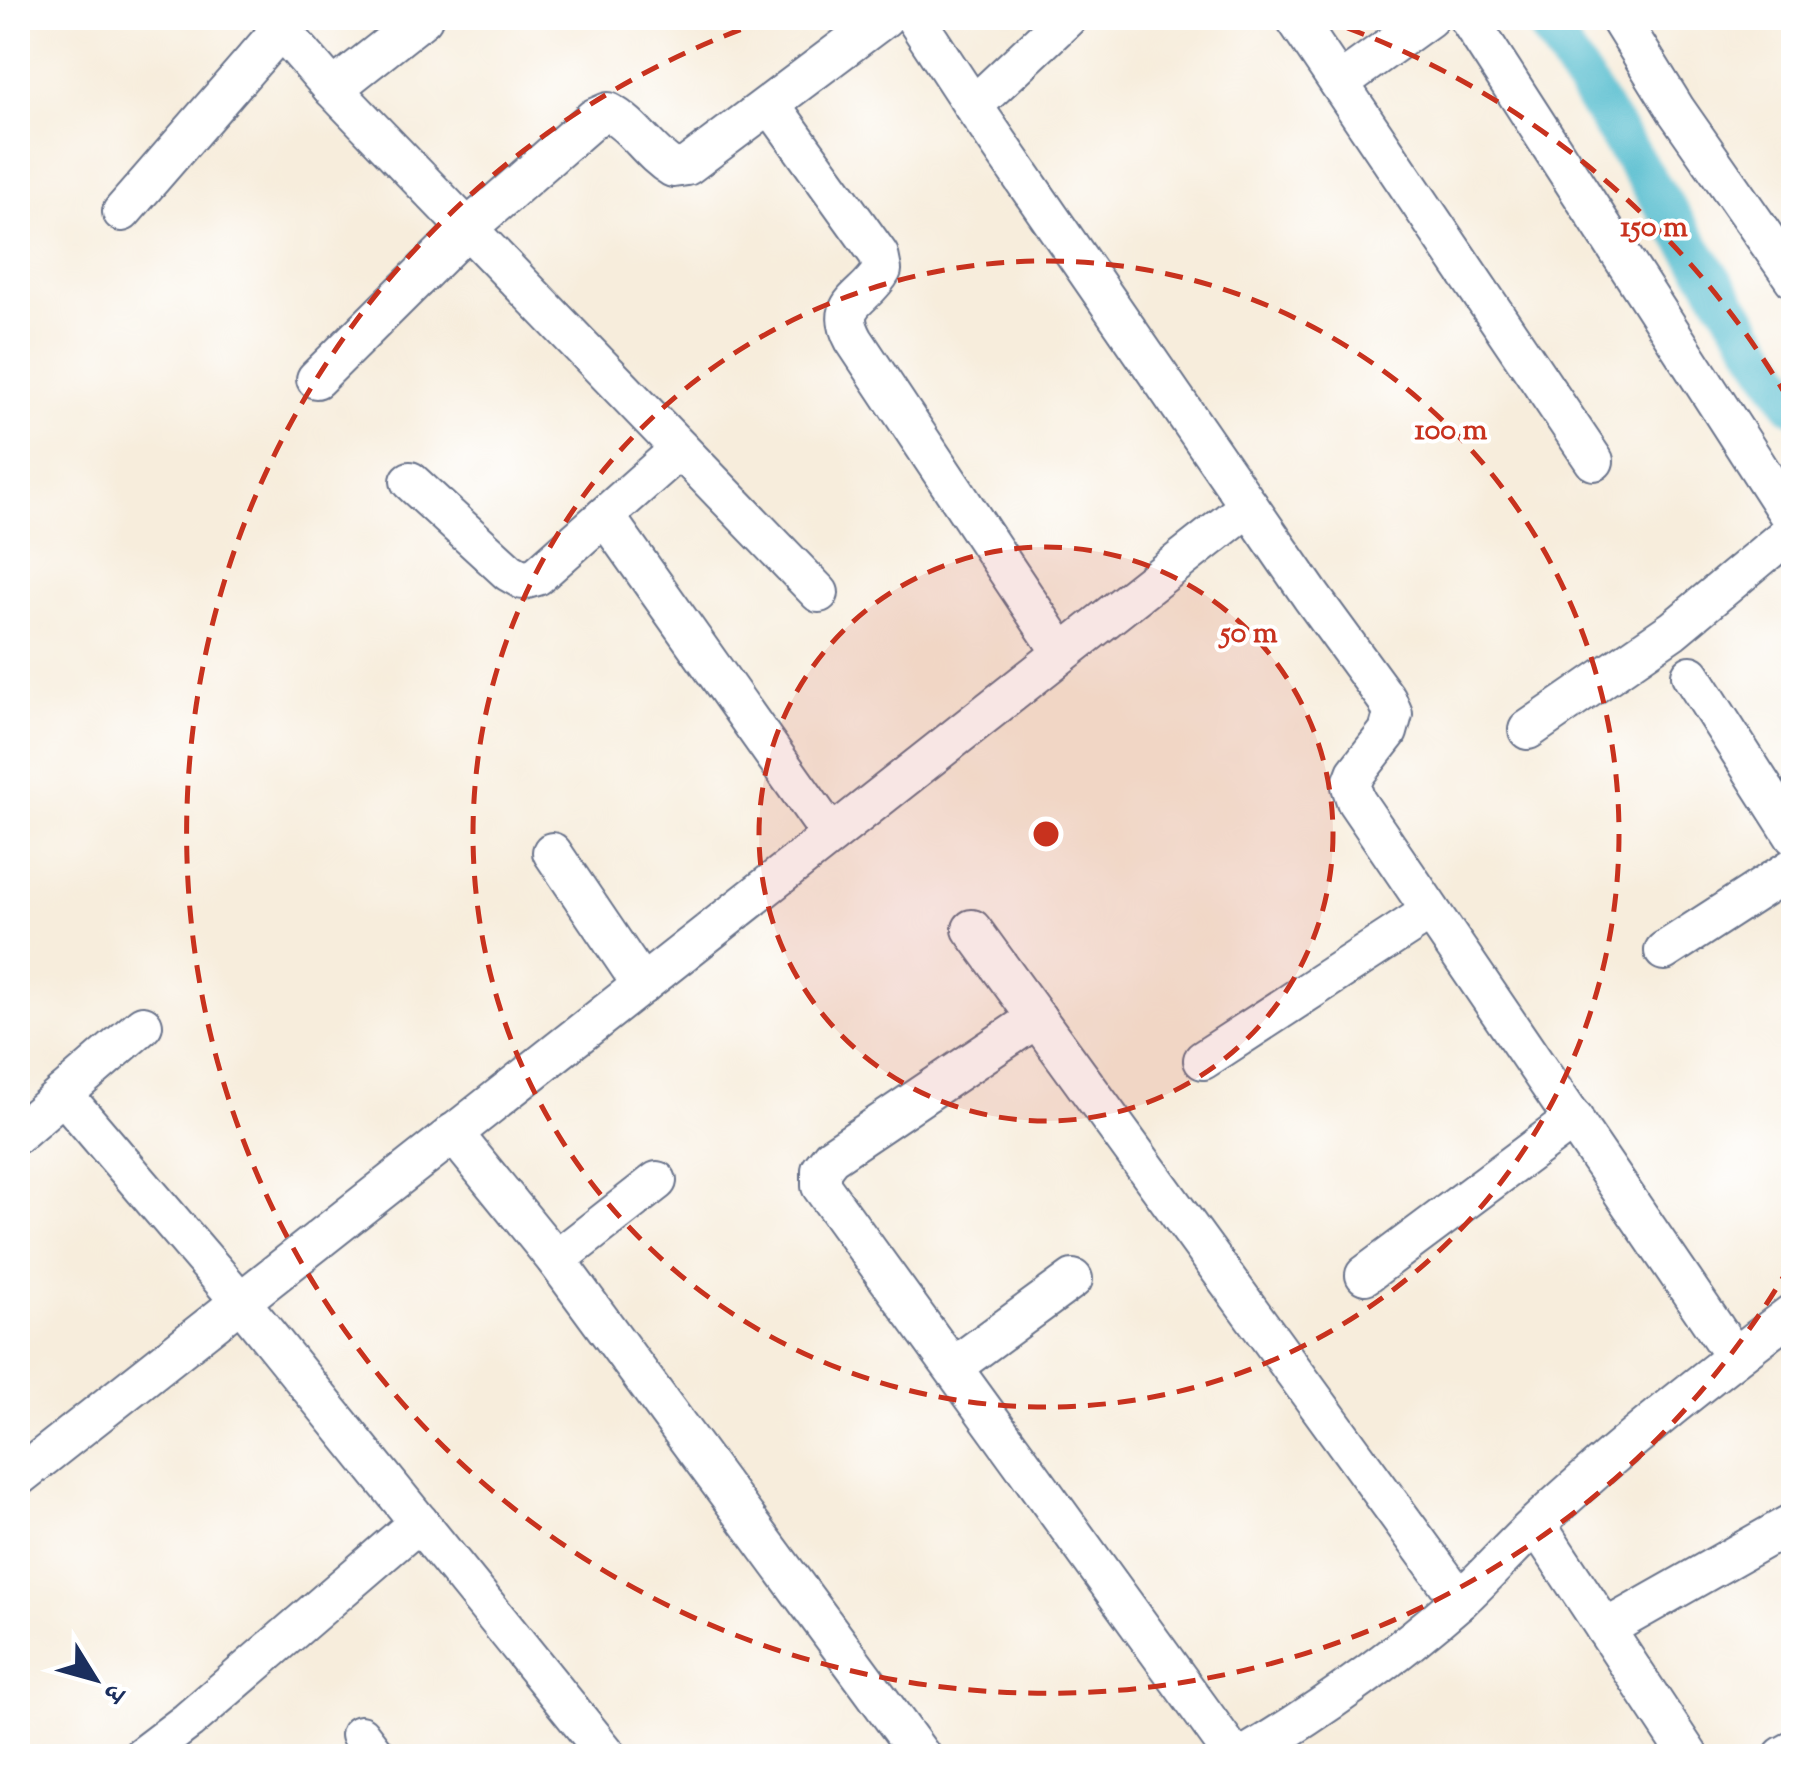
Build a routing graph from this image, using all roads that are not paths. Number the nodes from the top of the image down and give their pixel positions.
1 (423, 18) edge
2 (884, 18) edge
3 (914, 18) edge
4 (1066, 18) edge
5 (1296, 18) edge
6 (1429, 18) edge
7 (1468, 18) edge
8 (1618, 18) edge
9 (276, 23) edge
10 (1340, 82) junction
11 (333, 89) junction
12 (770, 105) junction
13 (973, 106) junction
14 (122, 212) dead end
15 (468, 228) junction
16 (1789, 263) edge
17 (316, 379) dead end
18 (680, 449) junction
19 (1594, 461) dead end
20 (410, 481) dead end
21 (1249, 506) junction
22 (605, 516) junction
23 (1794, 526) edge
24 (819, 594) dead end
25 (1062, 654) junction
26 (1691, 675) dead end
27 (1528, 730) dead end
28 (831, 835) junction
29 (1794, 836) edge
30 (552, 852) dead end
31 (1794, 867) edge
32 (1430, 912) junction
33 (972, 929) dead end
34 (1664, 951) dead end
35 (642, 984) junction
36 (1037, 1018) junction
37 (143, 1025) dead end
38 (1203, 1060) dead end
39 (63, 1094) junction
40 (1574, 1118) junction
41 (18, 1134) edge
42 (453, 1134) junction
43 (657, 1181) dead end
44 (556, 1260) junction
45 (1365, 1274) dead end
46 (1073, 1278) dead end
47 (240, 1301) junction
48 (1790, 1327) edge
49 (1734, 1356) junction
50 (953, 1367) junction
51 (18, 1477) edge
52 (419, 1522) junction
53 (1794, 1522) edge
54 (1536, 1524) junction
55 (1460, 1600) junction
56 (1604, 1629) junction
57 (1300, 1742) edge
58 (1794, 1750) edge
59 (142, 1756) edge
60 (608, 1756) edge
61 (921, 1756) edge
62 (1234, 1756) edge
63 (1244, 1756) edge
64 (1689, 1756) edge
65 (1784, 1756) edge

1 - 11 street
2 - 12 street
3 - 13 street
4 - 13 street
5 - 10 street
6 - 10 street
7 - 23 street
8 - 16 street
9 - 11 street
9 - 14 street
10 - 19 street
11 - 15 street
12 - 15 street
12 - 25 street
13 - 21 street
15 - 17 street
15 - 18 street
18 - 22 street
18 - 24 street
20 - 22 street
21 - 25 street
21 - 32 street
22 - 28 street
23 - 27 street
25 - 28 street
26 - 29 street
28 - 35 street
30 - 35 street
31 - 34 street
32 - 38 street
32 - 40 street
33 - 36 street
35 - 42 street
36 - 50 street
36 - 55 street
37 - 39 street
39 - 41 street
39 - 47 street
40 - 45 street
40 - 49 street
42 - 44 street
42 - 47 street
43 - 44 street
44 - 61 street
46 - 50 street
47 - 51 street
47 - 52 street
48 - 49 street
49 - 54 street
50 - 62 street
52 - 59 street
52 - 60 street
53 - 56 street
54 - 55 street
54 - 56 street
55 - 57 street
56 - 64 street
57 - 63 street
58 - 65 street

